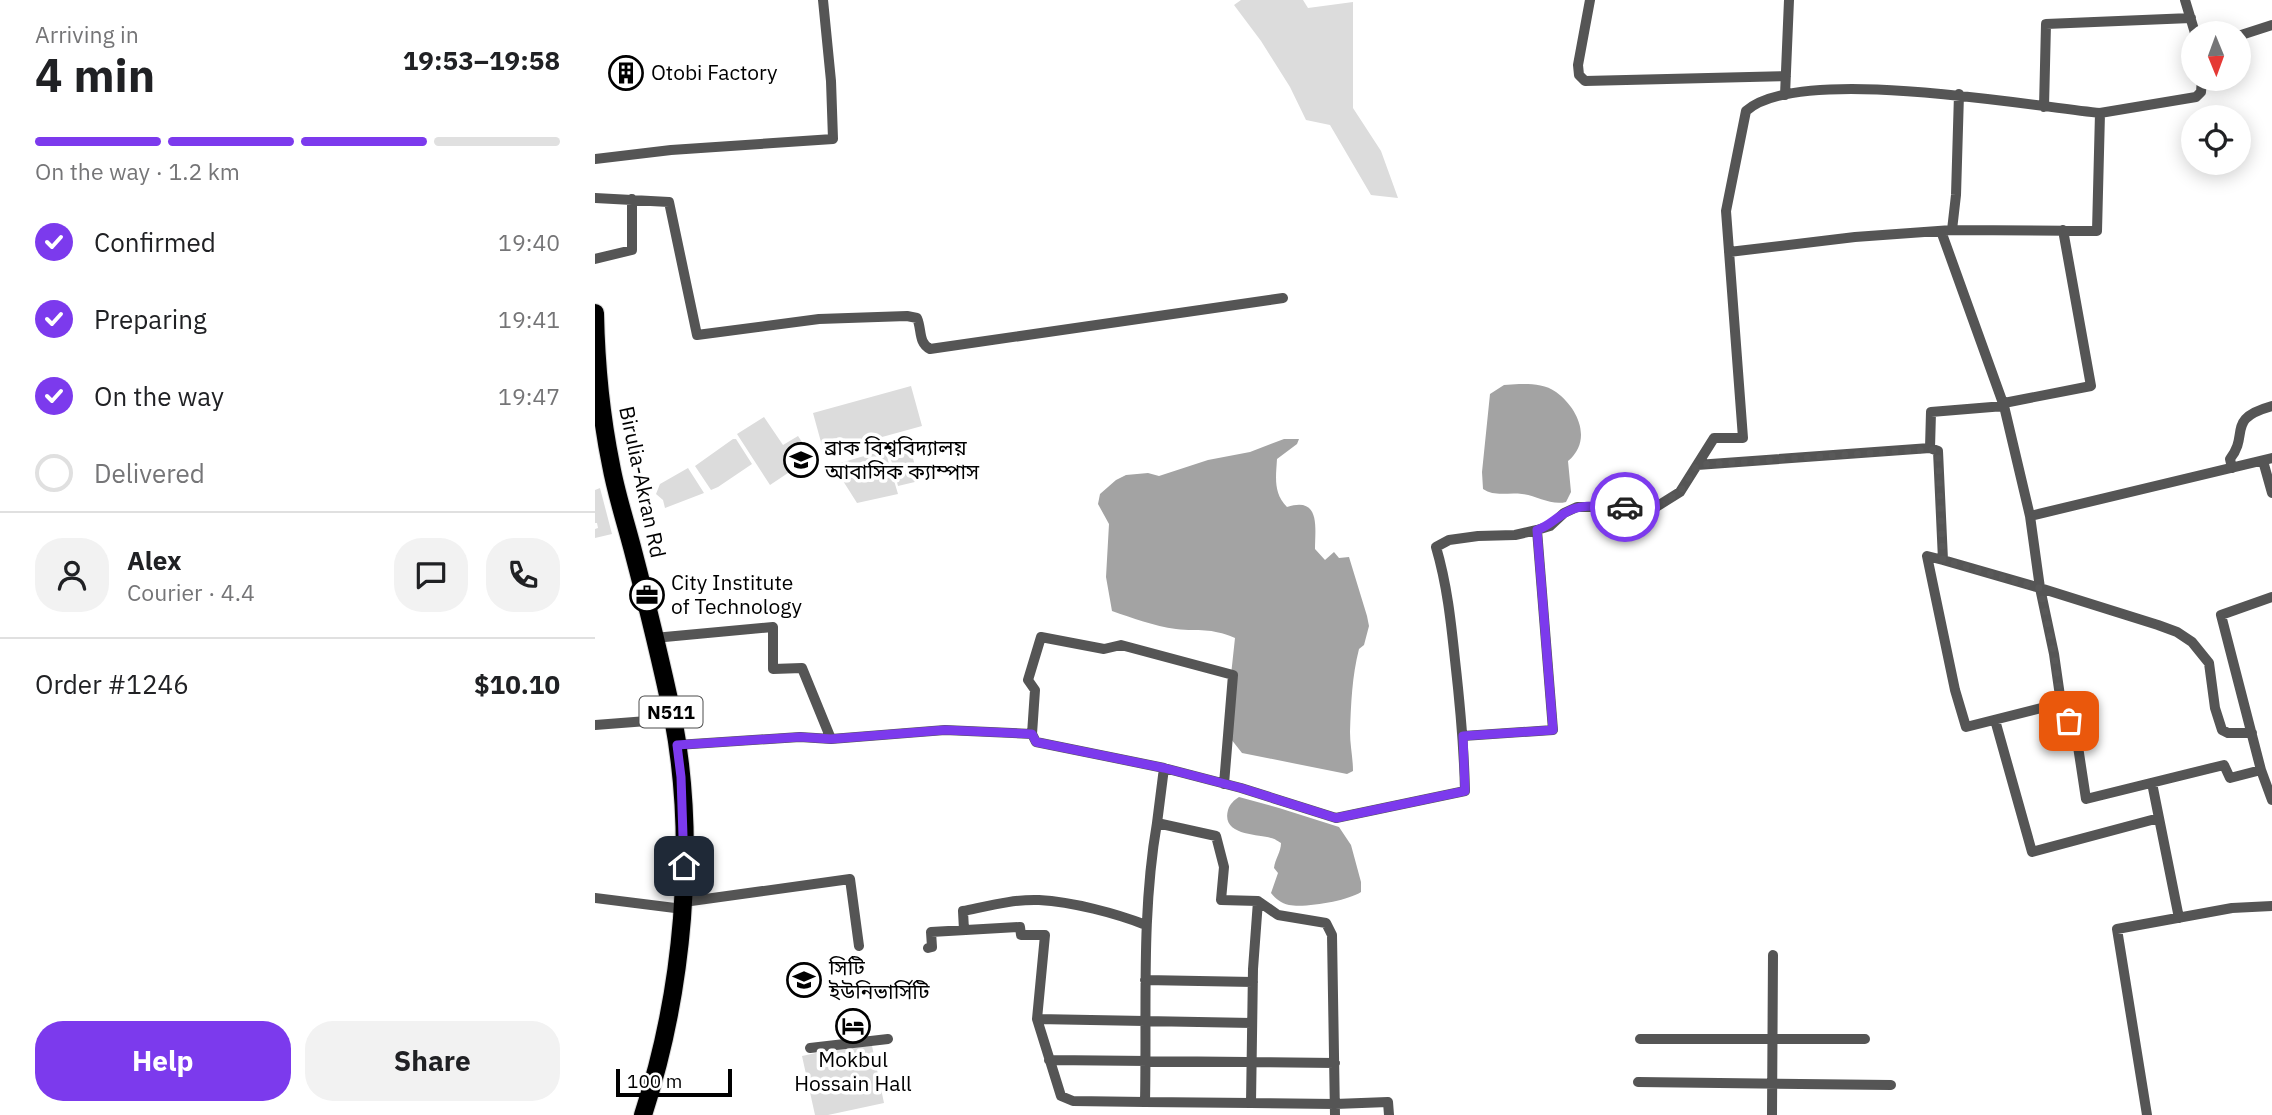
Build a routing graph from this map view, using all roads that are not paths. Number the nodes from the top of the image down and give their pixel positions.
1 (823, 0) edge
2 (1590, 0) edge
3 (1789, 0) edge
4 (2185, 0) edge
5 (2191, 18) junction
6 (2192, 21) edge
7 (2272, 25) edge
8 (2251, 32) edge
9 (1786, 76) junction
10 (2201, 91) edge
11 (1959, 94) junction
12 (1785, 95) junction
13 (2044, 107) junction
14 (2100, 113) junction
15 (595, 159) edge
16 (595, 198) edge
17 (632, 199) junction
18 (1952, 230) junction
19 (2063, 230) junction
20 (1941, 231) junction
21 (1729, 252) junction
22 (595, 259) edge
23 (1283, 298) dead end
24 (595, 313) edge
25 (2004, 404) junction
26 (2272, 406) edge
27 (1930, 449) junction
28 (2267, 459) edge
29 (1697, 465) junction
30 (2232, 468) junction
31 (2272, 493) edge
32 (2030, 516) junction
33 (1537, 530) junction
34 (1943, 560) junction
35 (2040, 588) junction
36 (2272, 597) edge
37 (654, 638) junction
38 (2061, 703) junction
39 (673, 719) junction
40 (1995, 720) junction
41 (595, 725) edge
42 (2252, 733) junction
43 (1032, 734) junction
44 (1463, 736) junction
45 (831, 739) junction
46 (677, 745) junction
47 (1164, 768) junction
48 (2261, 770) junction
49 (2152, 783) junction
50 (1224, 784) junction
51 (2272, 800) edge
52 (2159, 818) junction
53 (1157, 823) junction
54 (595, 898) edge
55 (1258, 901) junction
56 (683, 906) junction
57 (2272, 906) edge
58 (2179, 918) junction
59 (1146, 925) junction
60 (964, 930) junction
61 (859, 946) dead end
62 (928, 948) dead end
63 (1773, 955) dead end
64 (1145, 980) junction
65 (1253, 982) junction
66 (1037, 1019) junction
67 (1145, 1022) junction
68 (1252, 1023) junction
69 (1772, 1038) junction
70 (888, 1039) dead end
71 (1640, 1039) dead end
72 (1865, 1040) dead end
73 (810, 1048) dead end
74 (1049, 1060) junction
75 (1146, 1061) junction
76 (1251, 1061) junction
77 (1335, 1063) junction
78 (1638, 1082) dead end
79 (1772, 1083) junction
80 (1891, 1085) dead end
81 (1073, 1101) junction
82 (1130, 1102) junction
83 (1145, 1102) junction
84 (1251, 1103) junction
85 (1335, 1110) edge
86 (643, 1115) edge
87 (1073, 1115) edge
88 (1129, 1115) edge
89 (1389, 1115) edge
90 (1772, 1115) edge
91 (2147, 1115) edge

1 - 15 street
2 - 9 street
3 - 9 street
4 - 5 street
5 - 6 street
5 - 13 street
7 - 8 street
9 - 12 street
10 - 14 street
11 - 12 street
11 - 13 street
11 - 18 street
12 - 21 street
13 - 14 street
14 - 19 street
16 - 17 street
17 - 22 street
17 - 23 street
18 - 19 street
18 - 20 street
19 - 25 street
20 - 21 street
20 - 25 street
21 - 29 street
24 - 37 highway, Birulia-Akran Rd / N511
25 - 27 street
25 - 32 street
26 - 30 street
27 - 29 street
27 - 34 street
28 - 30 street
28 - 31 street
29 - 33 street
30 - 32 street
32 - 35 street
33 - 44 street
33 - 44 street
34 - 35 street
34 - 40 street
35 - 38 street
35 - 42 street
36 - 42 street
37 - 39 highway, Birulia-Akran Rd / N511
37 - 45 street
38 - 40 street
38 - 49 street
39 - 41 street
39 - 46 highway, Birulia-Akran Rd / N511
40 - 52 street
42 - 48 street
43 - 45 street
43 - 47 street
43 - 50 street
44 - 50 street
45 - 46 street
46 - 56 highway, Birulia-Akran Rd / N511
47 - 50 street
47 - 53 street
48 - 49 street
48 - 51 street
49 - 52 street
52 - 58 street
53 - 55 street
53 - 59 street
54 - 56 street
55 - 65 street
55 - 77 street
56 - 61 street
56 - 86 highway, Birulia-Akran Rd / N511
57 - 58 street
58 - 91 street
59 - 60 street
59 - 64 street
60 - 62 street
60 - 66 street
63 - 69 street
64 - 65 street
64 - 67 street
65 - 68 street
66 - 67 street
66 - 74 street
67 - 68 street
67 - 75 street
68 - 76 street
69 - 71 street
69 - 72 street
69 - 79 street
70 - 73 street
74 - 75 street
74 - 81 street
75 - 76 street
75 - 83 street
76 - 77 street
76 - 84 street
77 - 85 street
78 - 79 street
79 - 80 street
79 - 90 street
81 - 82 street
81 - 87 street
82 - 83 street
82 - 88 street
83 - 84 street
84 - 85 street
85 - 89 street

